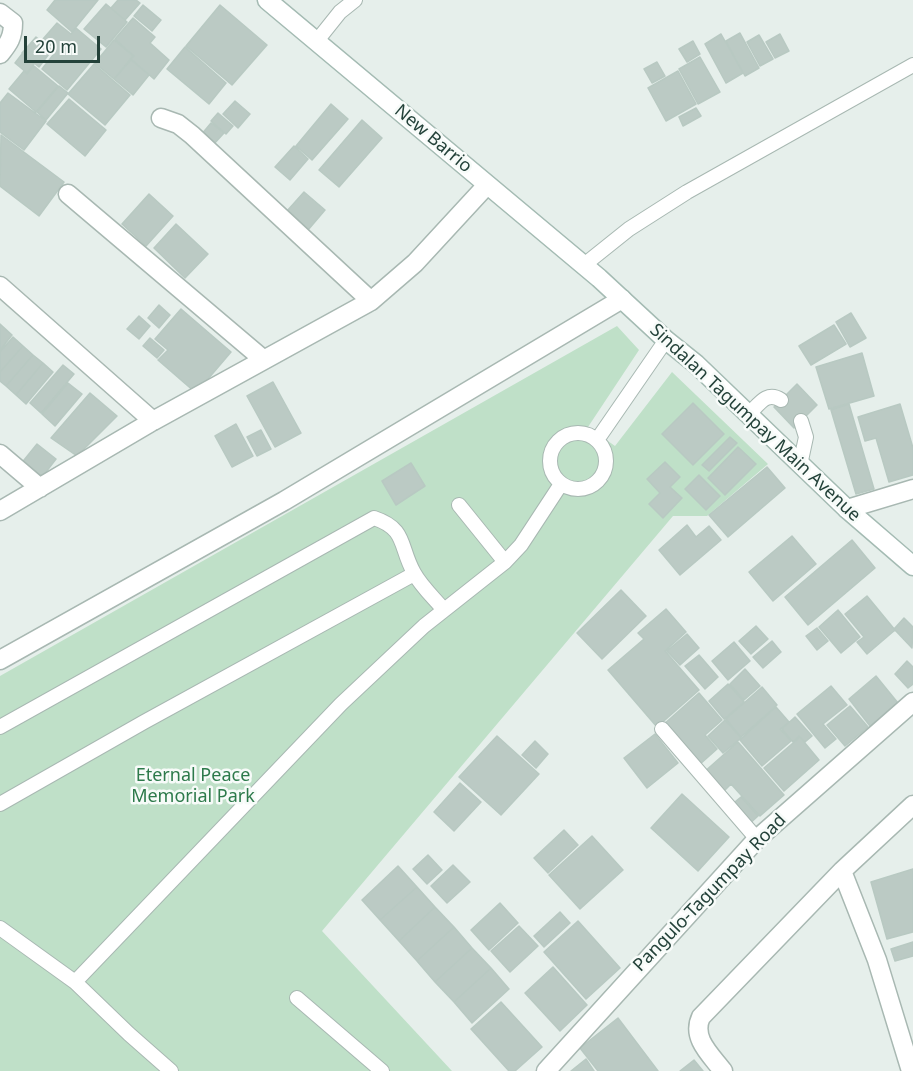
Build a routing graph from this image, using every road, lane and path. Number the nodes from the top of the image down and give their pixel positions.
1 (267, 0) edge
2 (355, 0) edge
3 (340, 6) edge
4 (0, 13) edge
5 (316, 42) junction
6 (0, 54) edge
7 (913, 64) edge
8 (161, 118) dead end
9 (487, 185) junction
10 (68, 194) dead end
11 (584, 266) junction
12 (599, 278) joint
13 (0, 286) edge
14 (622, 298) junction
15 (371, 301) junction
16 (666, 340) junction
17 (264, 360) junction
18 (781, 400) dead end
19 (748, 416) junction
20 (153, 421) junction
21 (801, 421) dead end
22 (597, 440) junction
23 (0, 454) edge
24 (800, 465) junction
25 (561, 484) junction
26 (40, 488) junction
27 (913, 489) edge
28 (459, 505) dead end
29 (847, 509) junction
30 (0, 511) edge
31 (506, 562) junction
32 (913, 566) edge
33 (414, 574) junction
34 (444, 610) junction
35 (0, 660) edge
36 (913, 702) edge
37 (0, 727) edge
38 (662, 729) dead end
39 (0, 804) edge
40 (913, 805) edge
41 (757, 839) junction
42 (842, 871) junction
43 (0, 928) edge
44 (75, 982) junction
45 (297, 998) dead end
46 (171, 1071) edge
47 (382, 1071) edge
48 (546, 1071) edge
49 (723, 1071) edge
50 (911, 1071) edge

1 - 5 street, New Barrio
2 - 3 lane
3 - 5 lane
4 - 6 street
5 - 9 street, New Barrio
7 - 11 lane
8 - 15 street
9 - 11 street, New Barrio
9 - 15 street
10 - 17 street
11 - 12 street, New Barrio
12 - 14 street, Sindalan Tagumpay Main Avenue
13 - 20 street
14 - 16 street, Sindalan Tagumpay Main Avenue
14 - 35 street
15 - 17 street
16 - 19 street, Sindalan Tagumpay Main Avenue
16 - 22 lane
17 - 20 street
18 - 19 lane
19 - 24 street, Sindalan Tagumpay Main Avenue
20 - 26 street
21 - 24 lane
22 - 25 lane
22 - 25 lane
23 - 26 street
24 - 29 street, Sindalan Tagumpay Main Avenue
25 - 31 lane
26 - 30 street
27 - 29 street
28 - 31 lane
29 - 32 street, Sindalan Tagumpay Main Avenue
31 - 34 lane
33 - 34 lane
33 - 37 lane
33 - 39 lane
34 - 44 lane
36 - 41 street, Pangulo-Tagumpay Road
38 - 41 lane
40 - 42 street
41 - 48 street, Pangulo-Tagumpay Road
42 - 49 street
42 - 50 street
43 - 44 lane
44 - 46 lane
45 - 47 lane

